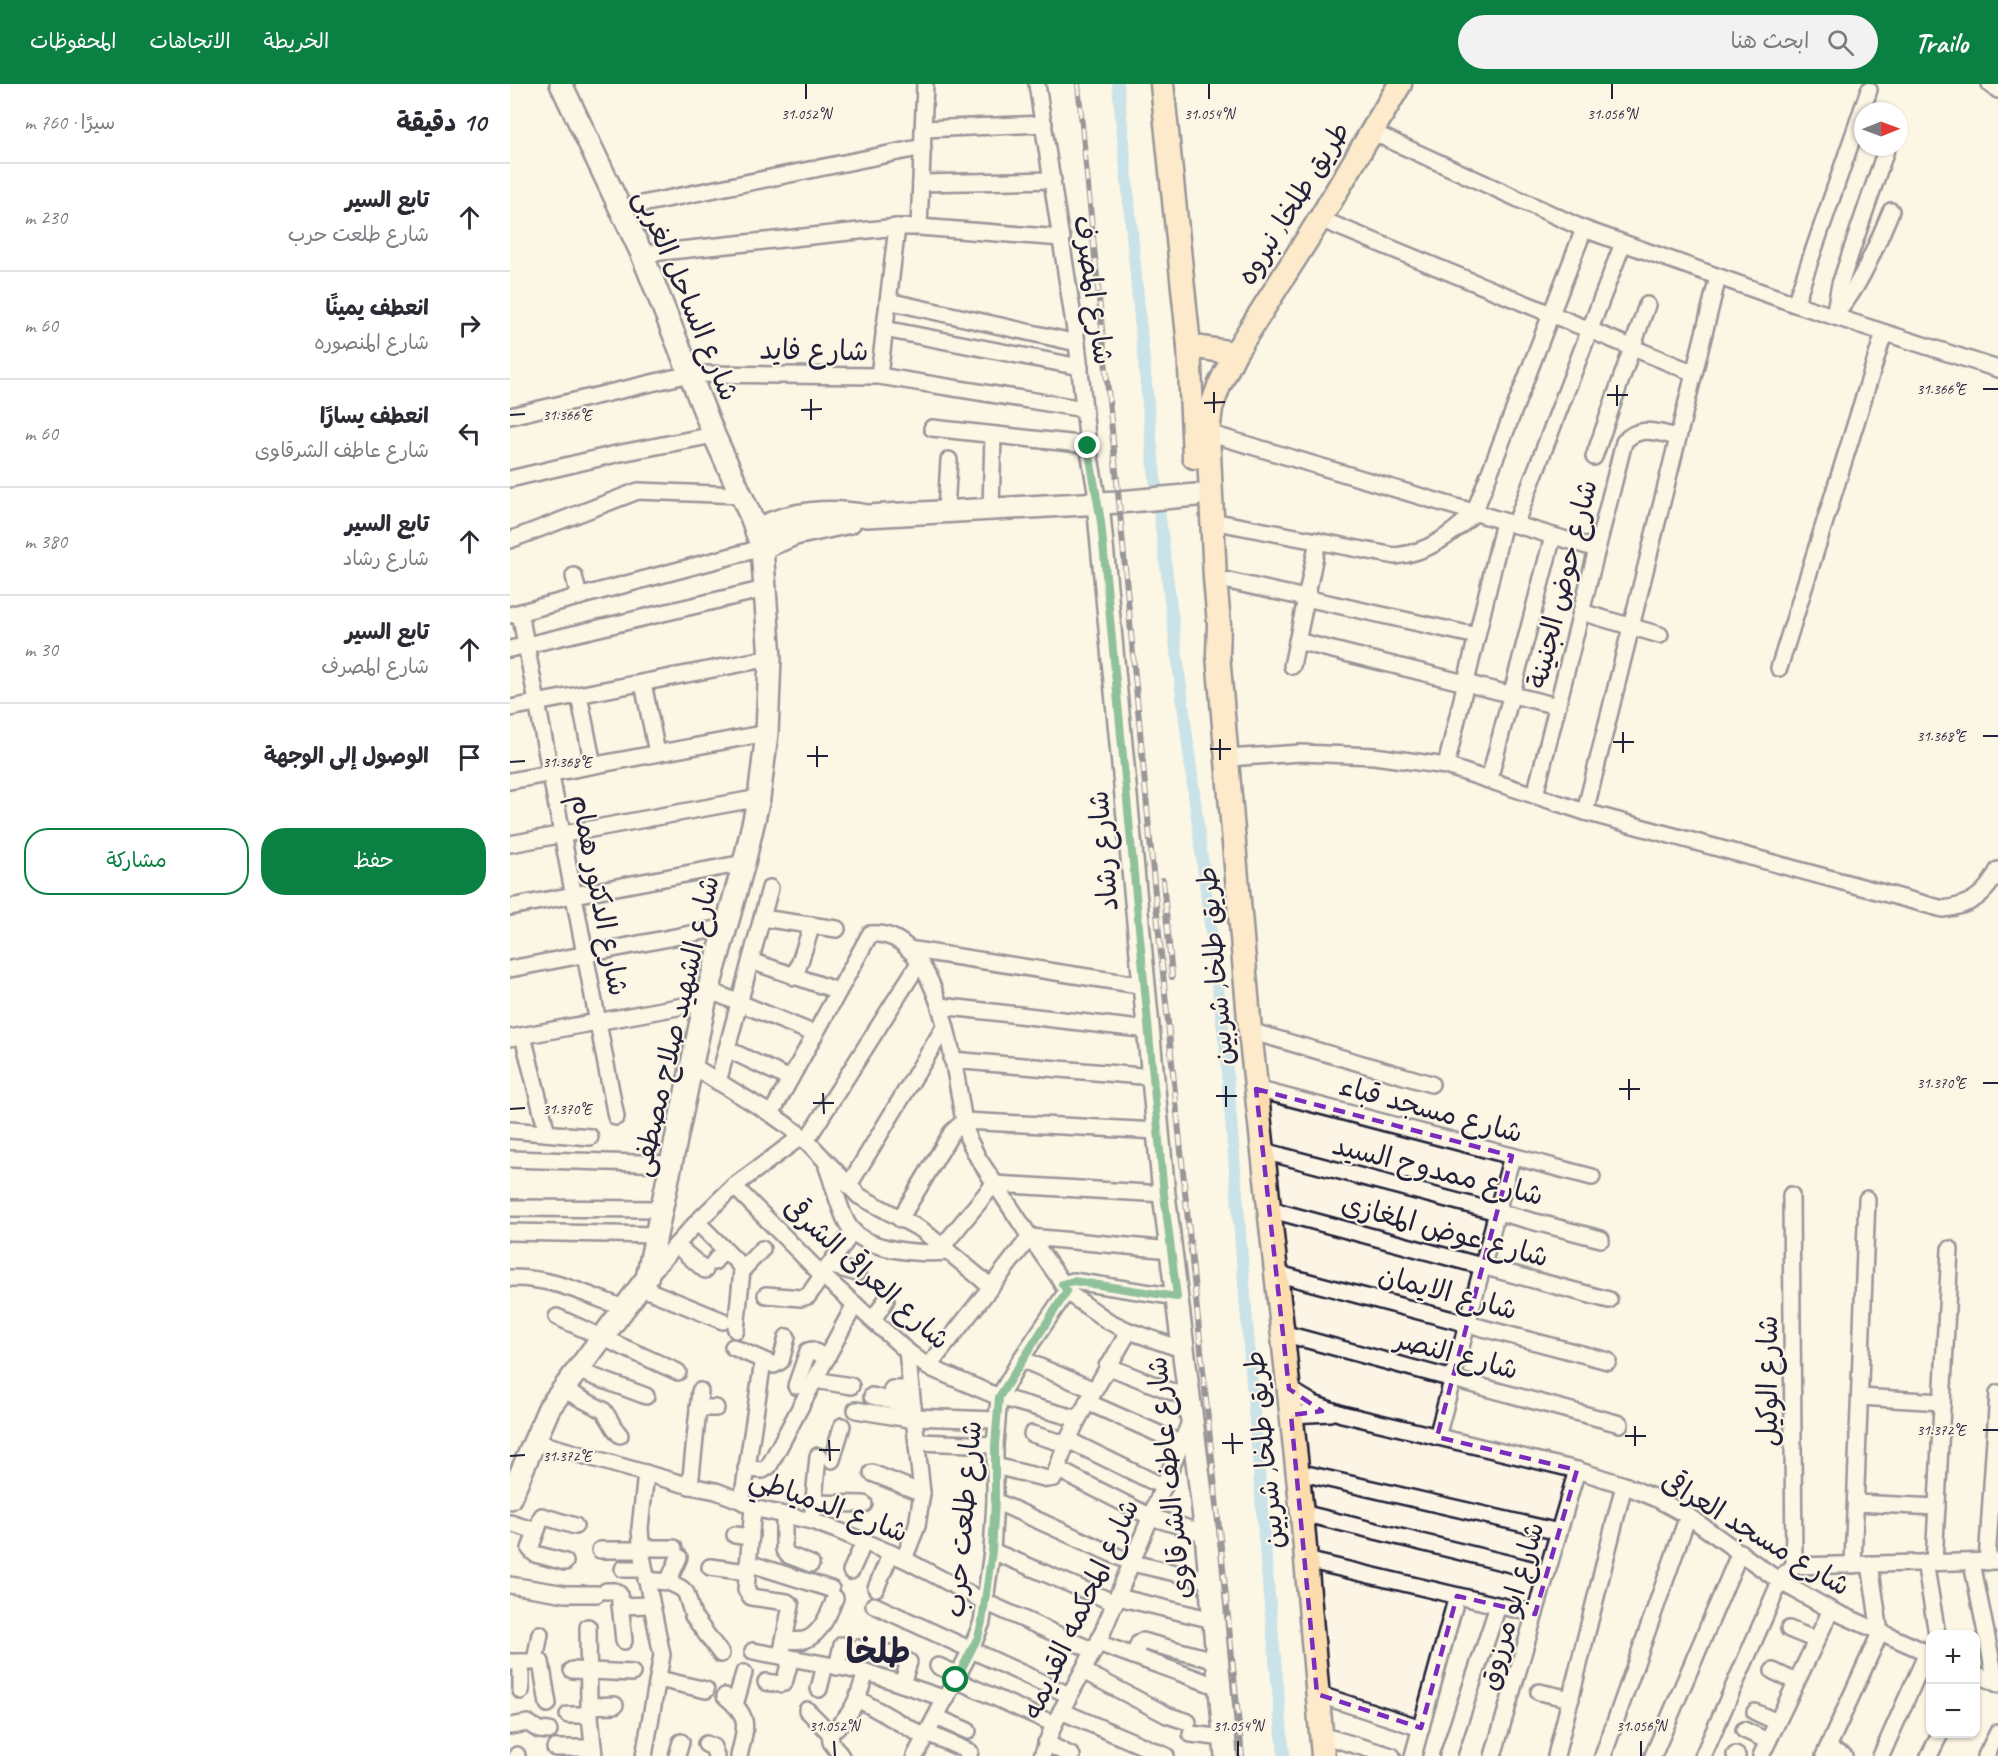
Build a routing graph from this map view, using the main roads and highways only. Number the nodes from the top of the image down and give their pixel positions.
1 (1162, 84) edge
2 (1400, 84) edge
3 (1189, 346) junction
4 (1235, 353) junction
5 (1218, 655) junction
6 (1322, 1746) edge

1 - 3 main road
2 - 4 main road, طريق طلخا, نبروه
3 - 4 main road
3 - 5 main road
4 - 5 main road, طريق طلخا, شربين
5 - 6 main road, طريق طلخا, شربين

